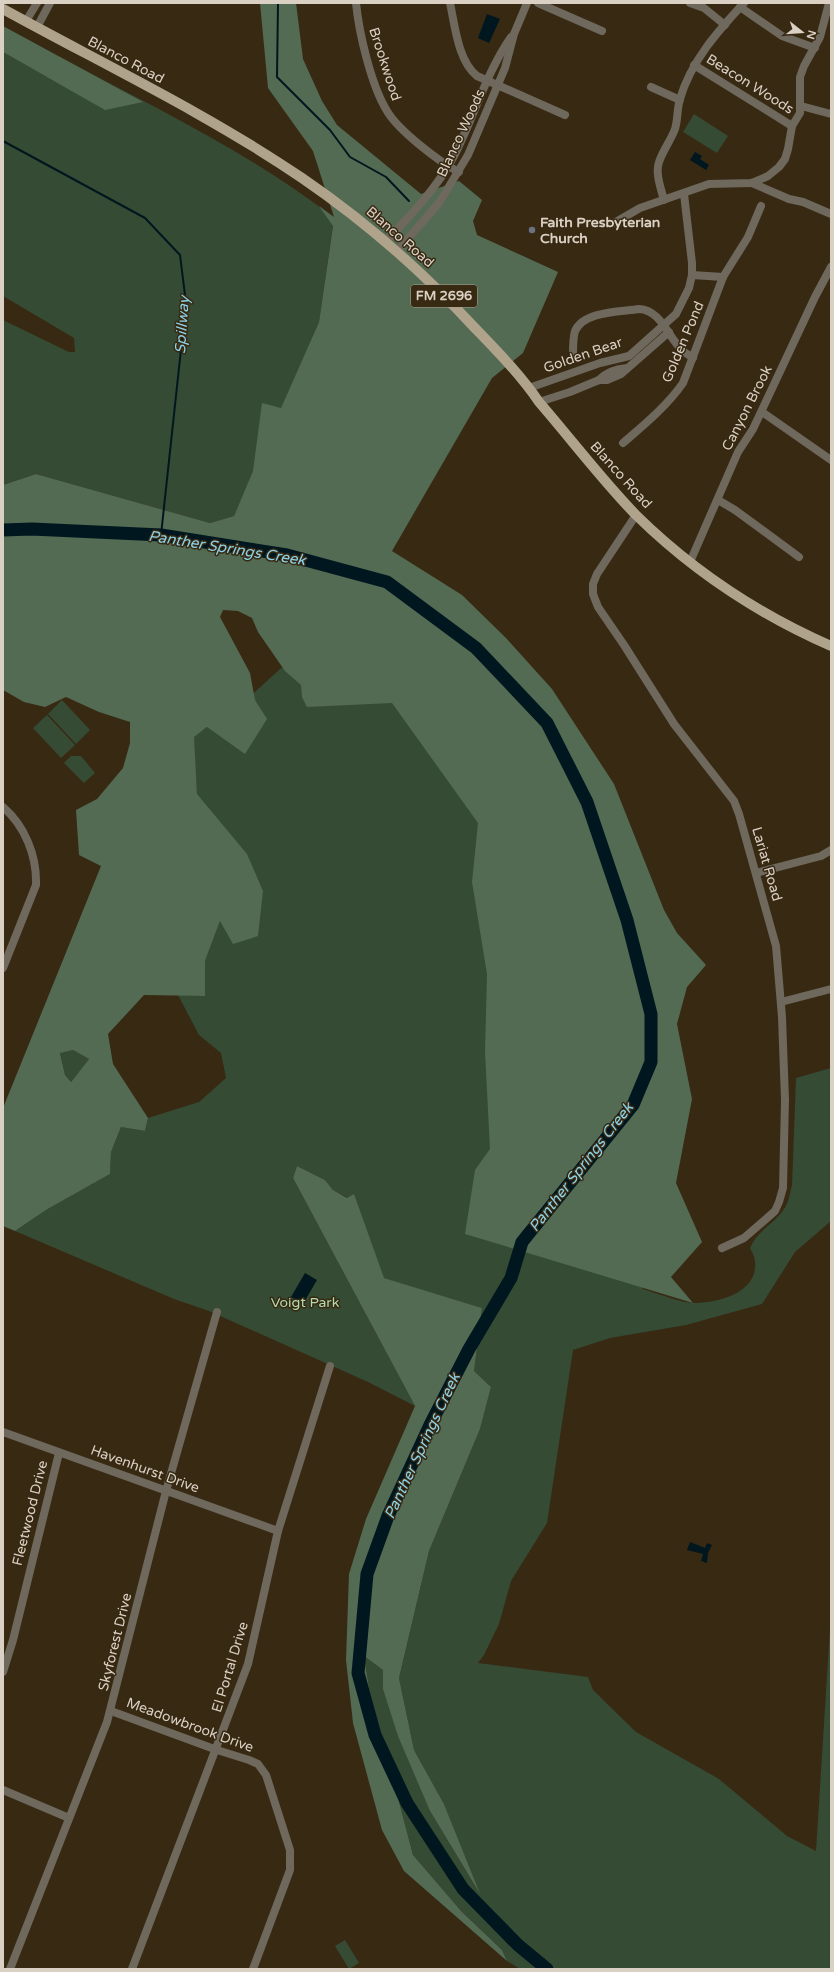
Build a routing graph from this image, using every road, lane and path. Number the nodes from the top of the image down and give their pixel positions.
1 (36, 3) edge
2 (50, 3) edge
3 (356, 3) edge
4 (450, 3) edge
5 (527, 3) edge
6 (538, 3) edge
7 (690, 3) edge
8 (829, 3) edge
9 (742, 5) edge
10 (3, 9) edge
11 (828, 19) edge
12 (26, 21) junction
13 (725, 25) junction
14 (37, 28) junction
15 (602, 31) dead end
16 (514, 34) junction
17 (815, 48) junction
18 (694, 64) junction
19 (487, 81) junction
20 (498, 85) junction
21 (651, 87) dead end
22 (680, 100) junction
23 (801, 106) junction
24 (831, 114) edge
25 (565, 115) dead end
26 (792, 126) junction
27 (448, 166) junction
28 (458, 172) junction
29 (752, 183) junction
30 (684, 194) junction
31 (664, 200) junction
32 (761, 206) dead end
33 (831, 214) edge
34 (614, 223) dead end
35 (386, 242) junction
36 (397, 251) junction
37 (831, 267) edge
38 (692, 275) junction
39 (723, 277) junction
40 (666, 329) junction
41 (573, 353) dead end
42 (693, 358) junction
43 (529, 388) junction
44 (539, 402) junction
45 (762, 412) junction
46 (623, 443) dead end
47 (831, 460) edge
48 (718, 500) junction
49 (636, 514) junction
50 (799, 556) dead end
51 (690, 562) junction
52 (831, 646) edge
53 (3, 807) edge
54 (831, 850) edge
55 (756, 873) junction
56 (3, 968) edge
57 (831, 989) edge
58 (781, 1002) junction
59 (722, 1248) dead end
60 (218, 1312) dead end
61 (330, 1366) dead end
62 (3, 1432) edge
63 (59, 1453) junction
64 (166, 1490) junction
65 (278, 1531) junction
66 (3, 1672) edge
67 (110, 1711) junction
68 (217, 1750) junction
69 (3, 1790) edge
70 (69, 1818) junction
71 (10, 1969) edge
72 (132, 1969) edge
73 (253, 1969) edge

1 - 12 street
2 - 14 street
3 - 27 street, Brookwood
4 - 19 street
5 - 16 street, Blanco Woods
6 - 15 street
7 - 13 street
8 - 11 street
9 - 13 street
9 - 17 street
10 - 12 main road, Blanco Road / FM 2696
11 - 17 street
12 - 14 main road, Blanco Road / FM 2696
13 - 18 street
14 - 35 main road, Blanco Road / FM 2696
16 - 19 street, Blanco Woods
16 - 20 street, Blanco Woods
17 - 23 street
18 - 22 street
18 - 26 street, Beacon Woods
19 - 20 street
19 - 27 street, Blanco Woods
20 - 25 street
20 - 28 street, Blanco Woods
21 - 22 street
22 - 31 street
23 - 24 street, Beacon Woods
23 - 26 street
26 - 29 street
27 - 28 street, Brookwood
27 - 35 street, Blanco Woods
28 - 36 street, Blanco Woods
29 - 30 street
29 - 33 street
30 - 31 street
30 - 38 street, Golden Bear
31 - 34 street
32 - 39 street, Golden Pond
35 - 36 main road, Blanco Road / FM 2696
36 - 43 main road, Blanco Road / FM 2696
37 - 45 street, Canyon Brook
38 - 39 street
38 - 40 street, Golden Bear
39 - 42 street, Golden Pond
40 - 41 street
40 - 42 street
40 - 43 street, Golden Bear
40 - 44 street, Golden Bear
42 - 46 street, Golden Pond
43 - 44 main road, Blanco Road / FM 2696
44 - 49 main road, Blanco Road / FM 2696
45 - 47 street
45 - 48 street, Canyon Brook
48 - 50 street
48 - 51 street, Canyon Brook
49 - 51 main road, Blanco Road / FM 2696
49 - 55 street, Lariat Road
51 - 52 main road, Blanco Road / FM 2696
53 - 56 street
54 - 55 street
55 - 58 street, Lariat Road
57 - 58 street
58 - 59 street, Lariat Road
60 - 64 street, Skyforest Drive
61 - 65 street, El Portal Drive
62 - 63 street, Havenhurst Drive
63 - 64 street, Havenhurst Drive
63 - 66 street, Fleetwood Drive
64 - 65 street, Havenhurst Drive
64 - 67 street, Skyforest Drive
65 - 68 street, El Portal Drive
67 - 68 street, Meadowbrook Drive
67 - 70 street, Skyforest Drive
68 - 72 street, El Portal Drive
68 - 73 street, Meadowbrook Drive
69 - 70 street
70 - 71 street, Skyforest Drive

